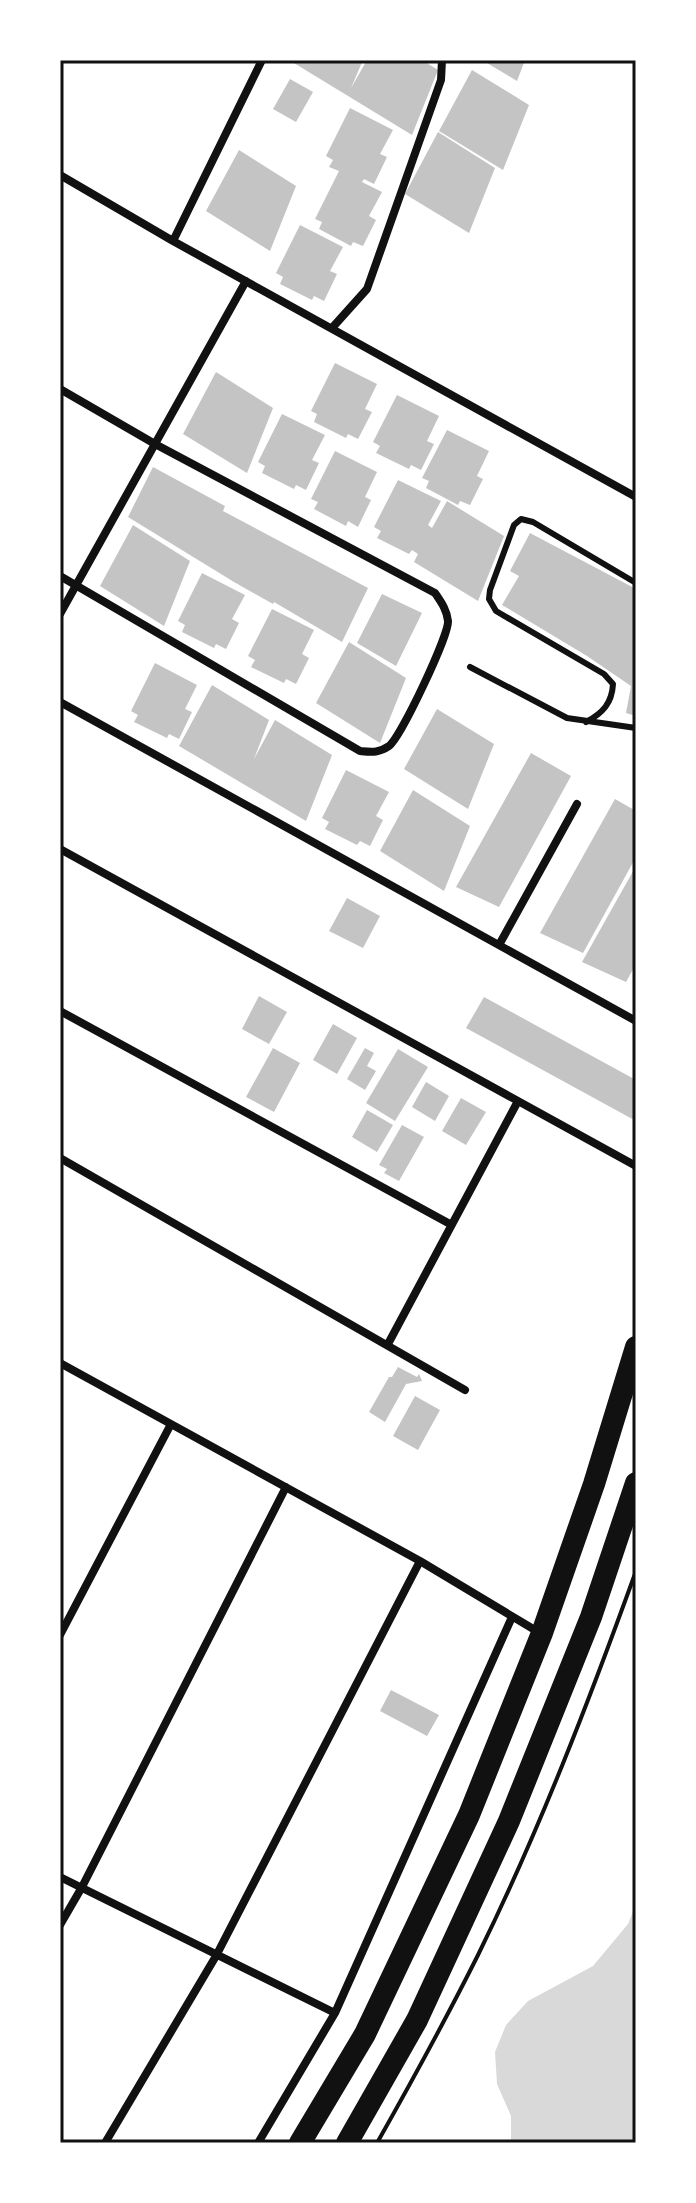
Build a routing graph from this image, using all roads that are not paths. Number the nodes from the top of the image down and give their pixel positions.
1 (262, 60) edge
2 (442, 60) edge
3 (60, 175) edge
4 (173, 241) junction
5 (246, 281) junction
6 (332, 328) junction
7 (60, 389) edge
8 (155, 444) junction
9 (636, 497) edge
10 (60, 576) edge
11 (636, 583) edge
12 (77, 585) junction
13 (60, 614) edge
14 (470, 667) dead end
15 (60, 702) edge
16 (586, 722) junction
17 (636, 728) edge
18 (577, 804) dead end
19 (60, 849) edge
20 (499, 945) junction
21 (60, 1011) edge
22 (636, 1021) edge
23 (518, 1101) junction
24 (60, 1158) edge
25 (636, 1166) edge
26 (450, 1224) junction
27 (388, 1344) junction
28 (636, 1347) edge
29 (60, 1363) edge
30 (465, 1390) dead end
31 (171, 1424) junction
32 (636, 1483) edge
33 (286, 1487) junction
34 (420, 1561) junction
35 (512, 1617) junction
36 (542, 1633) junction
37 (60, 1635) edge
38 (60, 1877) edge
39 (82, 1887) junction
40 (60, 1925) edge
41 (216, 1956) junction
42 (335, 2013) junction
43 (105, 2143) edge
44 (258, 2143) edge
45 (300, 2143) edge
46 (347, 2143) edge

1 - 4 street
2 - 6 street
3 - 4 street
4 - 5 street
5 - 6 street
5 - 8 street
6 - 9 street
7 - 8 street
8 - 12 street
8 - 12 street
10 - 12 street
11 - 16 lane
12 - 13 street
14 - 16 lane
15 - 20 street
16 - 17 lane
18 - 20 street
19 - 23 street
20 - 22 street
21 - 26 street
23 - 25 street
23 - 26 street
24 - 27 street
26 - 27 street
27 - 30 street
28 - 36 highway
29 - 31 street
31 - 33 street
31 - 37 street
32 - 46 highway
33 - 34 street
33 - 39 street
34 - 35 street
34 - 41 street
35 - 36 street
35 - 42 street
36 - 45 highway
38 - 39 street
39 - 40 street
39 - 41 street
41 - 42 street
41 - 43 street
42 - 44 street

